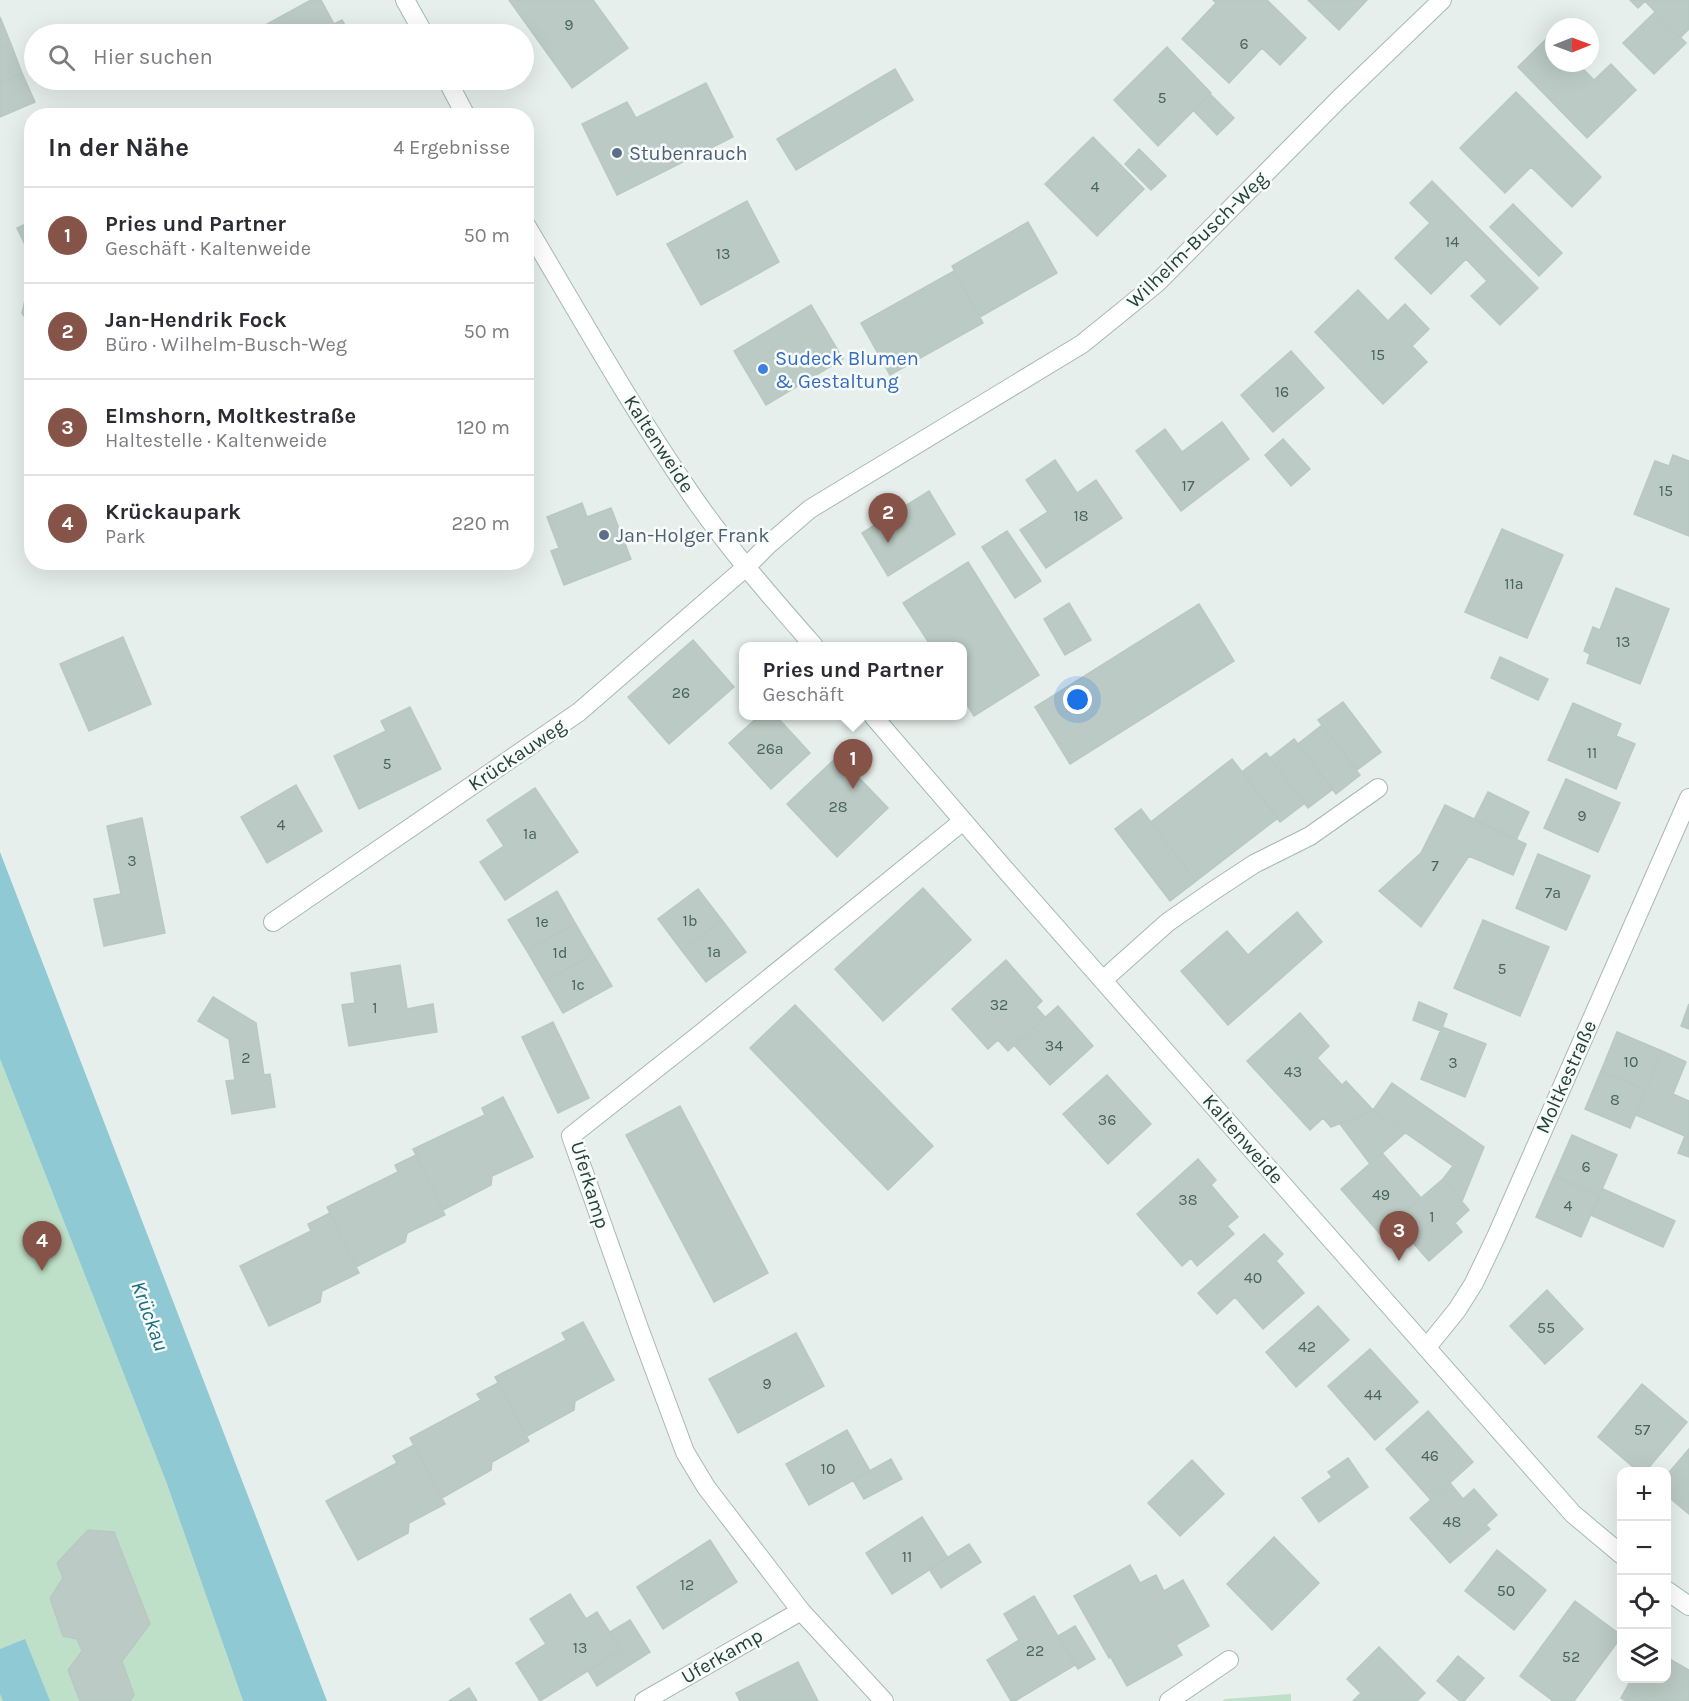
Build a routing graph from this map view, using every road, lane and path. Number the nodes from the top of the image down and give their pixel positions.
1 (405, 0) edge
2 (1442, 0) edge
3 (418, 24) edge
4 (452, 90) edge
5 (462, 108) edge
6 (534, 239) edge
7 (746, 567) junction
8 (811, 642) edge
9 (876, 720) edge
10 (1378, 788) dead end
11 (1689, 798) edge
12 (963, 821) junction
13 (273, 922) dead end
14 (1103, 980) junction
15 (1427, 1347) junction
16 (1617, 1551) edge
17 (1671, 1593) edge
18 (1689, 1606) edge
19 (801, 1611) junction
20 (1229, 1660) dead end
21 (644, 1701) edge
22 (884, 1701) edge
23 (1169, 1701) edge

1 - 3 street
2 - 7 street, Wilhelm-Busch-Weg
4 - 5 street
6 - 7 street, Kaltenweide
7 - 8 street, Kaltenweide
7 - 13 street, Krückauweg
9 - 12 street, Kaltenweide
10 - 14 street
11 - 15 street, Moltkestraße
12 - 14 street, Kaltenweide
12 - 19 street, Uferkamp
14 - 15 street, Kaltenweide
15 - 16 street, Kaltenweide
17 - 18 street
19 - 21 street, Uferkamp
19 - 22 street, Uferkamp
20 - 23 street

